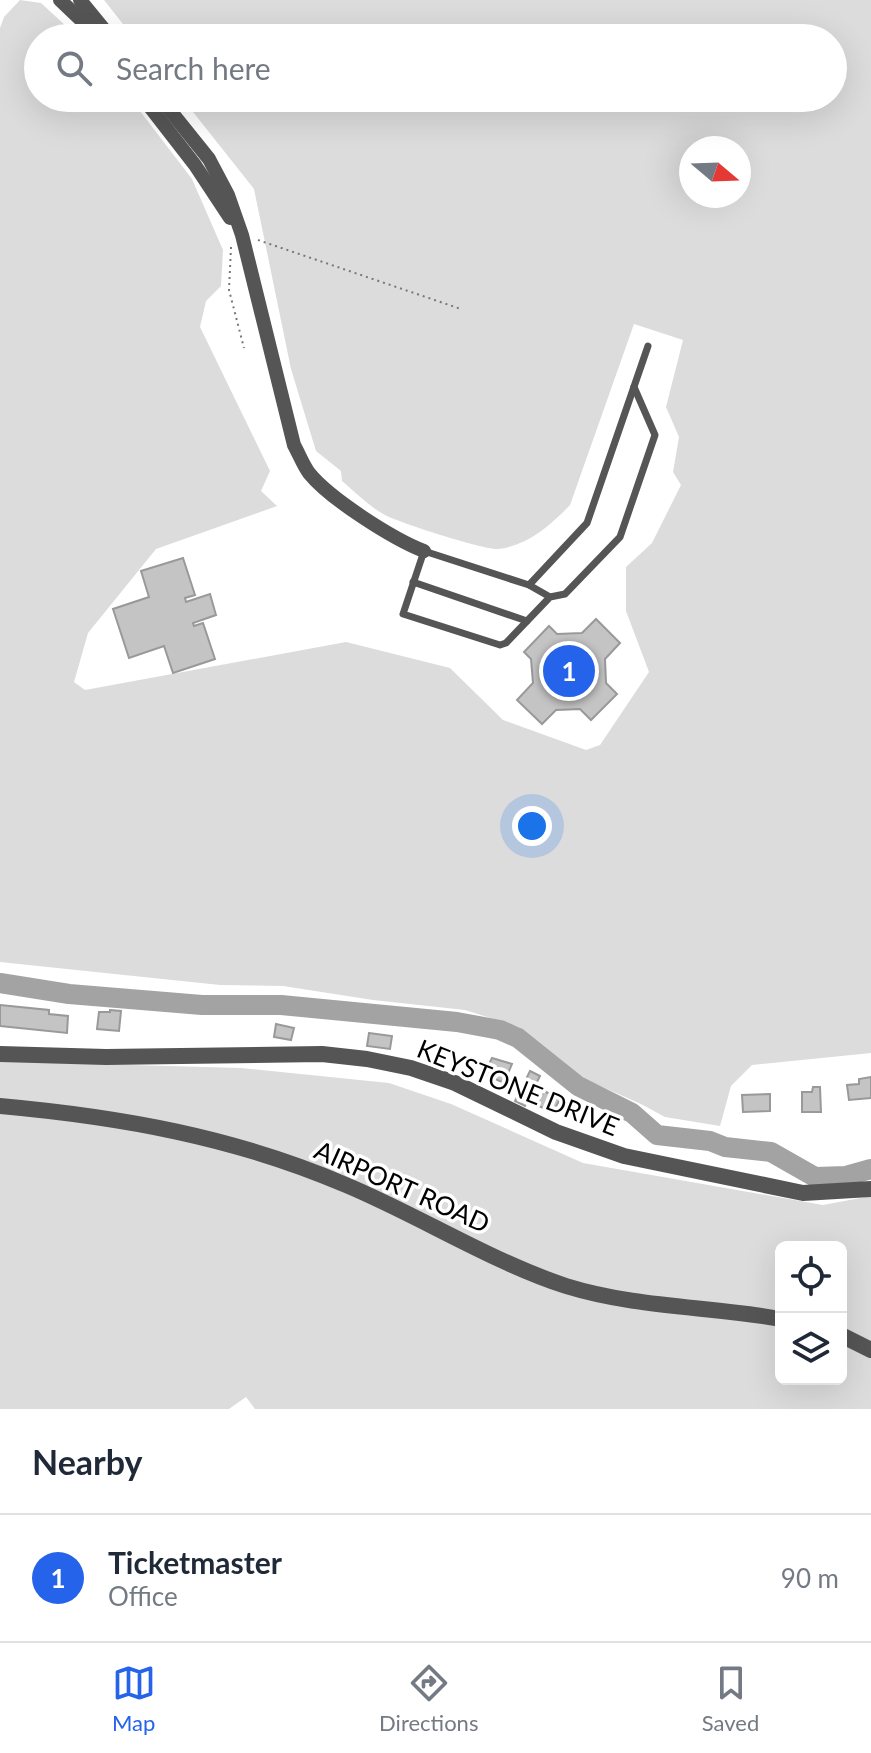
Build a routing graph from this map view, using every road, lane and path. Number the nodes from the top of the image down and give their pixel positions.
1 (60, 0) edge
2 (80, 0) edge
3 (83, 24) edge
4 (100, 24) edge
5 (154, 112) edge
6 (171, 112) edge
7 (242, 235) junction
8 (461, 309) dead end
9 (648, 346) dead end
10 (244, 348) dead end
11 (634, 387) junction
12 (424, 551) junction
13 (413, 582) junction
14 (529, 585) junction
15 (550, 597) junction
16 (527, 621) junction
17 (0, 1054) edge
18 (0, 1106) edge
19 (871, 1189) edge
20 (775, 1318) edge
21 (847, 1338) edge
22 (871, 1350) edge

1 - 3 street
2 - 4 street
5 - 7 street
6 - 7 street
7 - 8 path
7 - 10 path
7 - 12 street
9 - 11 lane
11 - 14 lane
11 - 15 lane
12 - 13 lane
12 - 14 lane
13 - 16 lane
13 - 16 lane
14 - 15 lane
15 - 16 lane
17 - 19 street, KEYSTONE DRIVE
18 - 20 street, AIRPORT ROAD
21 - 22 street

